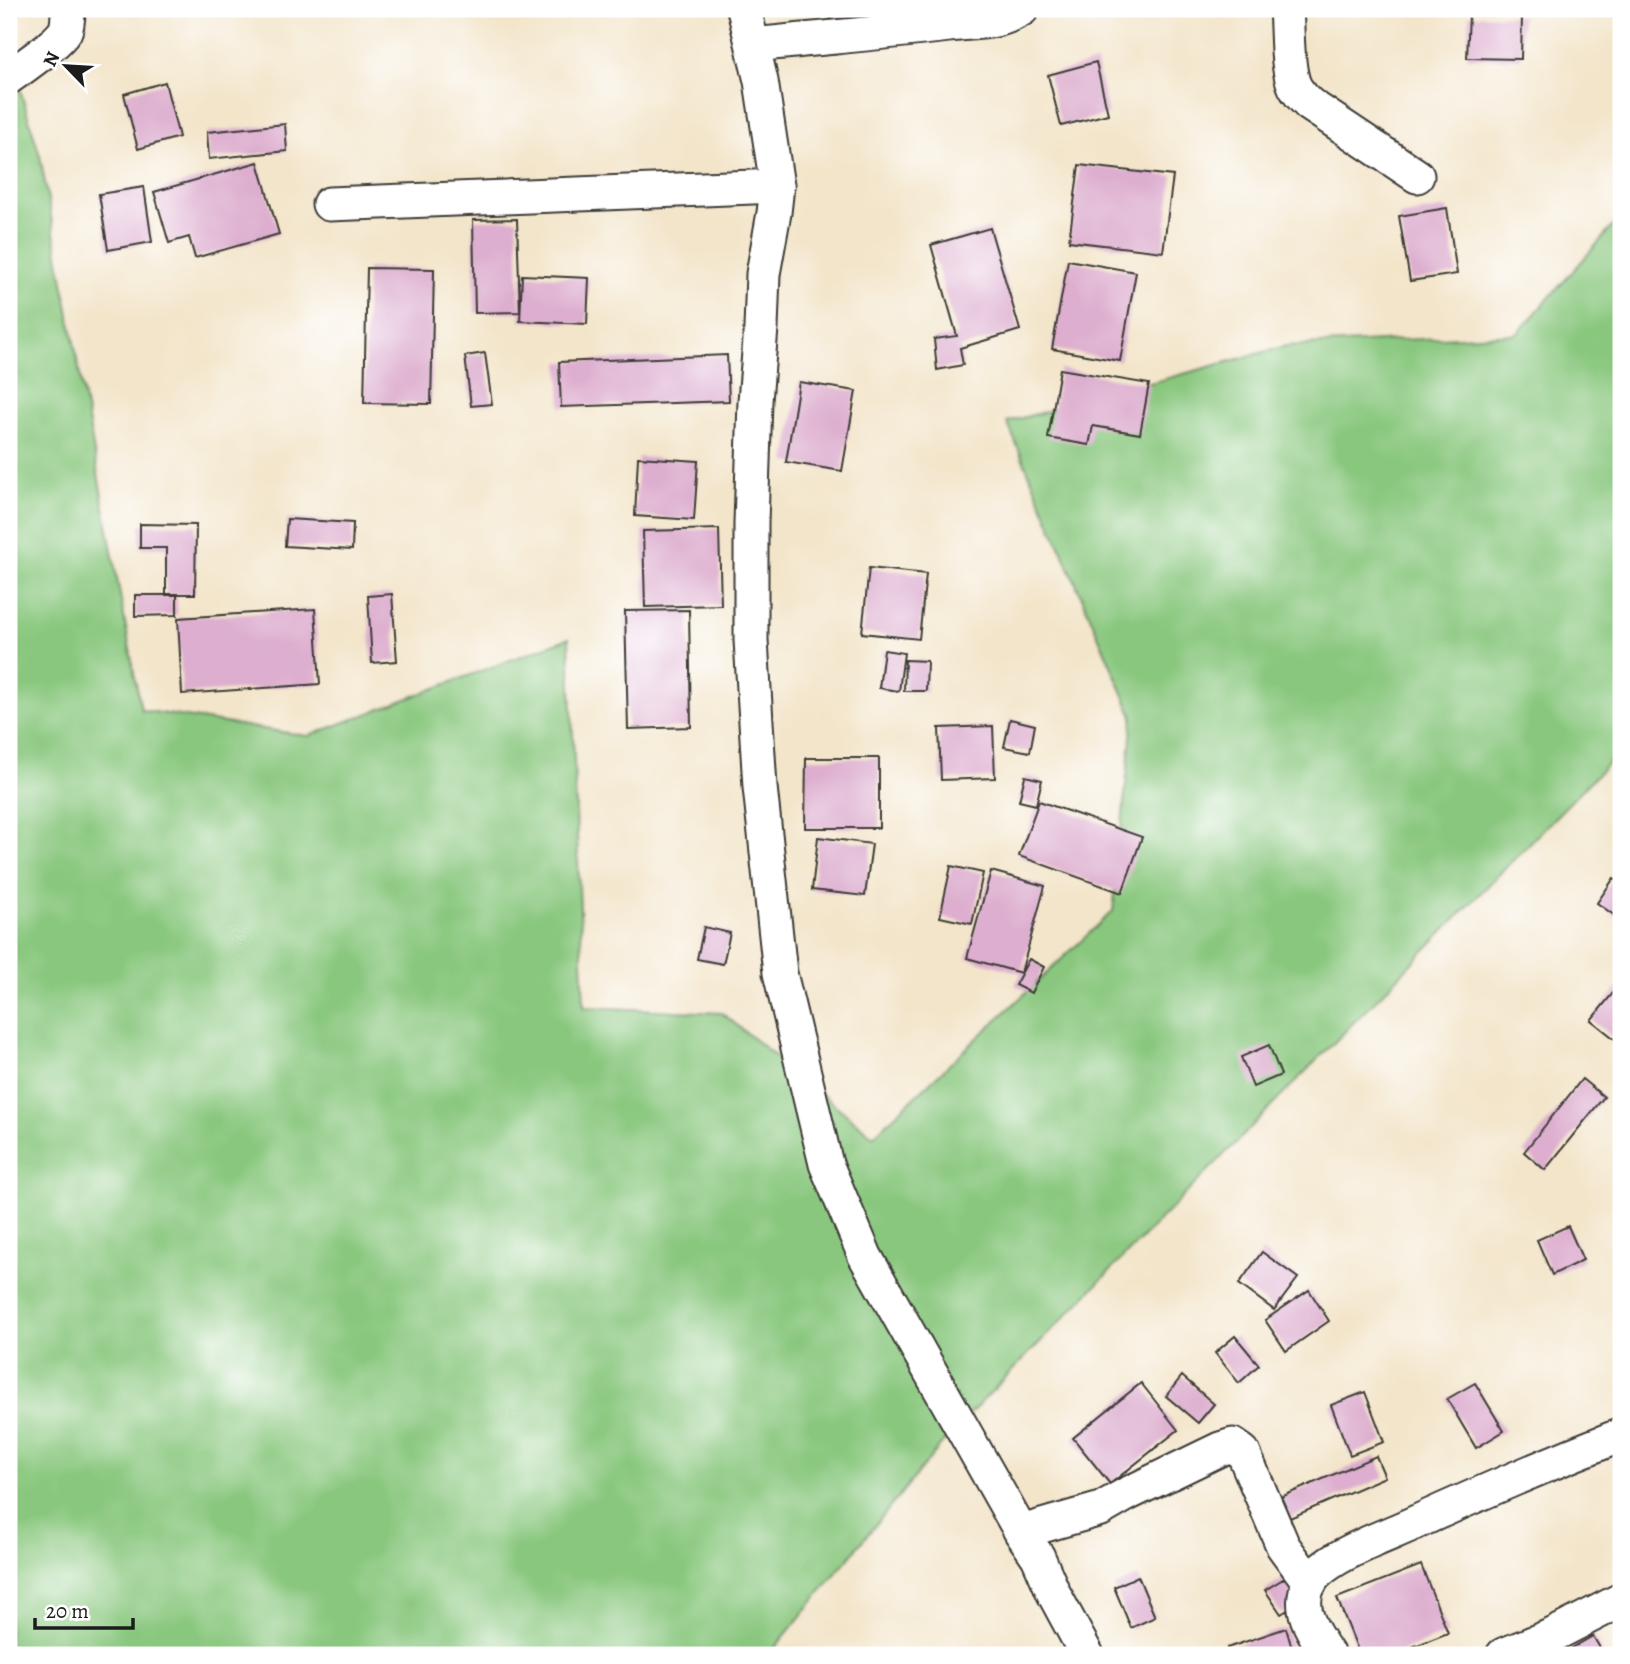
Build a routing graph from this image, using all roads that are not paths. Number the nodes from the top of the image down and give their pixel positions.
1 (68, 9) edge
2 (744, 9) edge
3 (1022, 9) edge
4 (1286, 9) edge
5 (754, 45) junction
6 (9, 77) edge
7 (1417, 176) dead end
8 (777, 186) junction
9 (329, 204) dead end
10 (1621, 1435) edge
11 (1021, 1532) junction
12 (1310, 1583) junction
13 (1621, 1600) edge
14 (1087, 1655) edge
15 (1328, 1655) edge
16 (1503, 1655) edge

1 - 6 street
2 - 5 street
3 - 5 street
4 - 7 street
5 - 8 street
8 - 9 street
8 - 11 street
10 - 12 street
11 - 12 street
11 - 14 street
12 - 15 street
13 - 16 street

